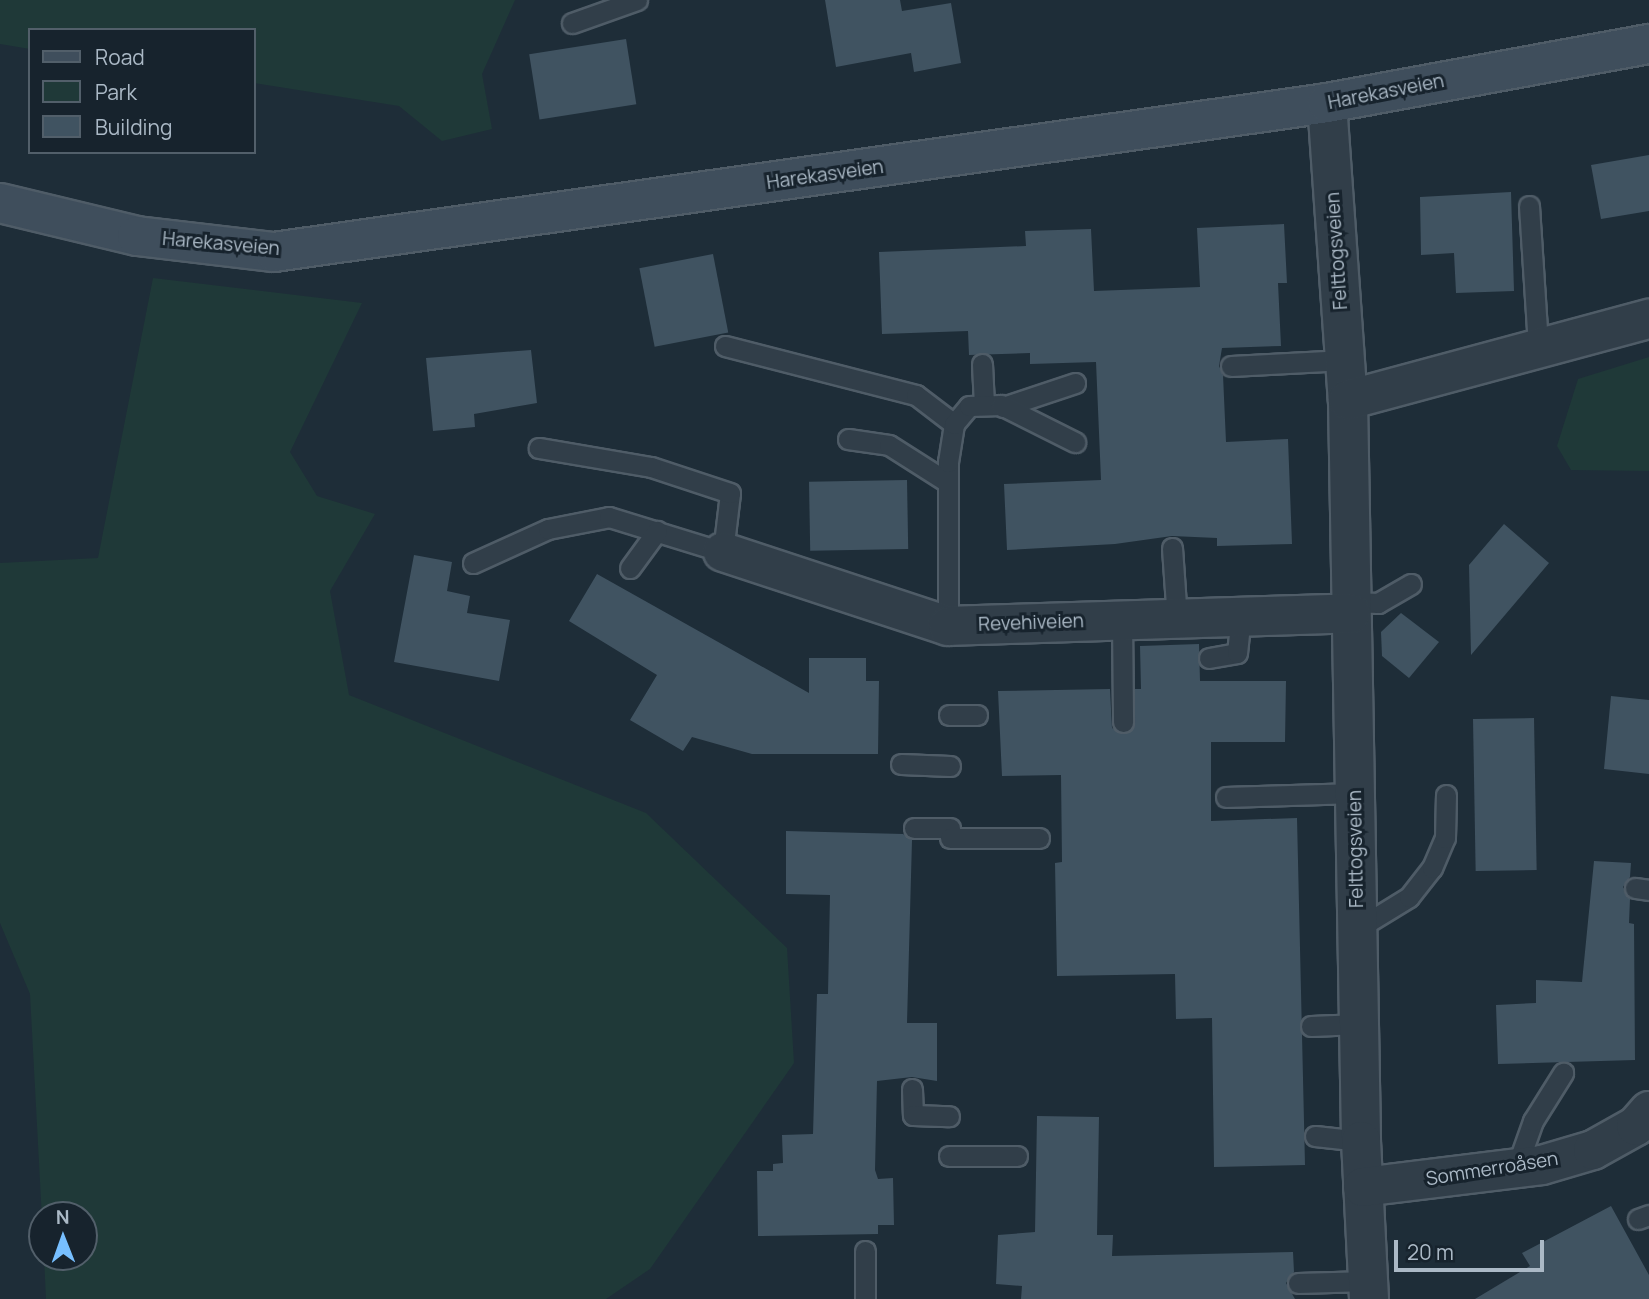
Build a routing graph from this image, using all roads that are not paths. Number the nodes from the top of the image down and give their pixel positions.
1 (637, 0) edge
2 (572, 23) dead end
3 (1649, 44) edge
4 (1327, 103) junction
5 (0, 203) edge
6 (1529, 206) dead end
7 (1649, 319) edge
8 (725, 346) dead end
9 (1538, 347) junction
10 (1345, 360) junction
11 (982, 363) dead end
12 (1231, 366) dead end
13 (1075, 383) dead end
14 (1348, 400) junction
15 (994, 406) junction
16 (954, 424) junction
17 (848, 439) dead end
18 (1075, 442) dead end
19 (539, 448) dead end
20 (947, 482) junction
21 (657, 531) junction
22 (1172, 548) dead end
23 (723, 552) junction
24 (473, 563) dead end
25 (630, 568) dead end
26 (1411, 584) dead end
27 (1351, 608) junction
28 (1241, 617) junction
29 (1177, 619) junction
30 (1122, 620) junction
31 (948, 626) junction
32 (1209, 658) dead end
33 (949, 715) dead end
34 (977, 715) dead end
35 (1123, 722) dead end
36 (901, 764) dead end
37 (950, 766) dead end
38 (1355, 793) junction
39 (1446, 795) dead end
40 (1226, 797) dead end
41 (914, 828) dead end
42 (1039, 838) dead end
43 (1357, 929) junction
44 (1359, 1024) junction
45 (1311, 1026) dead end
46 (1563, 1073) dead end
47 (912, 1089) dead end
48 (950, 1116) dead end
49 (1645, 1123) edge
50 (1315, 1136) dead end
51 (1361, 1141) junction
52 (949, 1156) dead end
53 (1017, 1156) dead end
54 (1516, 1169) junction
55 (1363, 1187) junction
56 (865, 1251) dead end
57 (1298, 1283) dead end
58 (1368, 1290) edge
59 (865, 1299) edge

1 - 2 lane
3 - 4 street, Harekasveien
4 - 5 street, Harekasveien
4 - 10 street, Felttogsveien
6 - 9 lane
7 - 9 street
8 - 16 lane
9 - 14 street
10 - 12 lane
10 - 14 street, Felttogsveien
11 - 15 lane
13 - 15 lane
14 - 27 street, Felttogsveien
15 - 16 lane
15 - 18 lane
16 - 20 lane
17 - 20 lane
19 - 23 lane
20 - 31 lane
21 - 23 lane
21 - 24 lane
21 - 25 lane
22 - 29 lane
23 - 31 street, Revehiveien
26 - 27 lane
27 - 28 street, Revehiveien
27 - 38 street, Felttogsveien
28 - 29 street, Revehiveien
28 - 32 lane
29 - 30 street, Revehiveien
30 - 31 street, Revehiveien
30 - 35 lane
33 - 34 lane
36 - 37 lane
38 - 40 lane
38 - 43 street, Felttogsveien
39 - 43 lane
41 - 42 lane
43 - 44 street, Felttogsveien
44 - 45 lane
44 - 51 street, Felttogsveien
46 - 54 lane
47 - 48 lane
49 - 54 street, Sommerroåsen
50 - 51 lane
51 - 55 street, Felttogsveien
52 - 53 lane
54 - 55 street, Sommerroåsen
55 - 58 street, Felttogsveien
56 - 59 lane
57 - 58 lane

